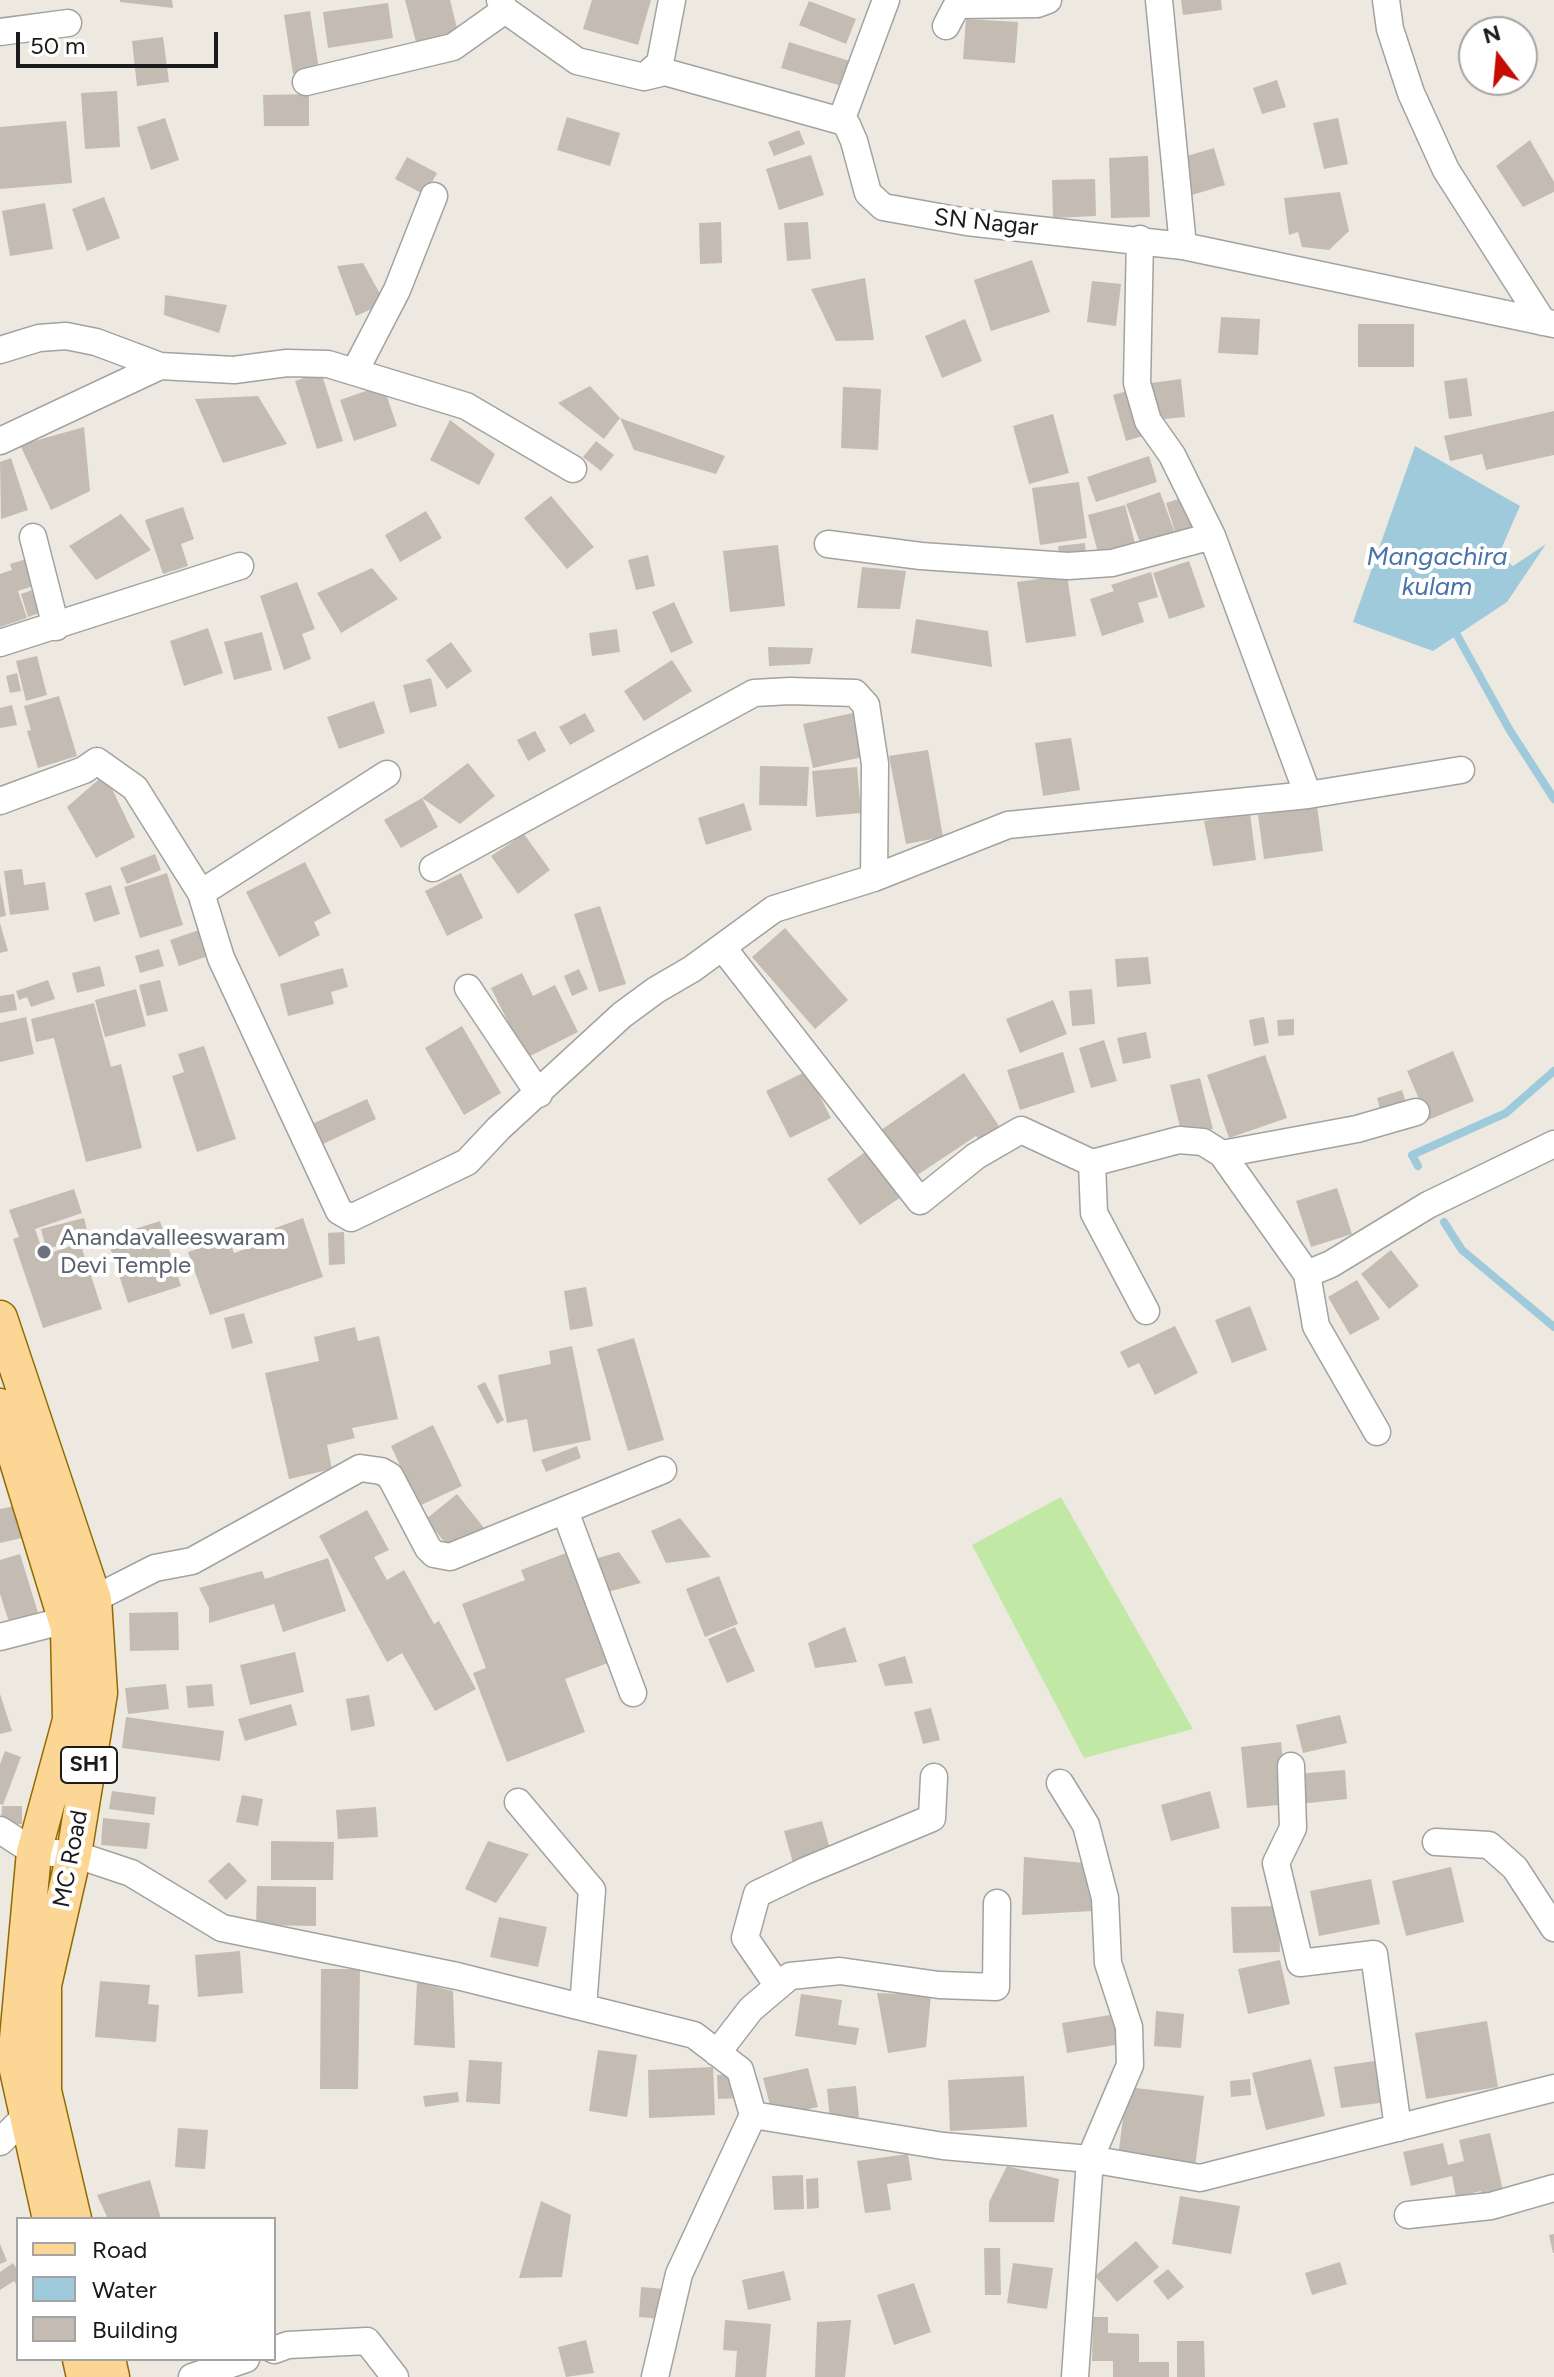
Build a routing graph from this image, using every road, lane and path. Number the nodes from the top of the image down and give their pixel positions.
1 (672, 0) edge
2 (886, 0) edge
3 (1048, 0) edge
4 (1159, 0) edge
5 (1386, 0) edge
6 (503, 5) edge
7 (68, 23) dead end
8 (946, 26) dead end
9 (0, 32) edge
10 (644, 77) junction
11 (306, 82) dead end
12 (841, 121) junction
13 (434, 196) dead end
14 (1140, 239) junction
15 (1183, 246) junction
16 (1548, 323) edge
17 (0, 350) edge
18 (160, 366) junction
19 (355, 371) junction
20 (0, 441) edge
21 (573, 469) dead end
22 (1212, 536) junction
23 (33, 537) dead end
24 (828, 544) dead end
25 (240, 566) dead end
26 (56, 627) junction
27 (0, 643) edge
28 (1461, 770) dead end
29 (387, 774) dead end
30 (1308, 795) junction
31 (0, 801) edge
32 (433, 868) dead end
33 (874, 878) junction
34 (201, 893) junction
35 (723, 948) junction
36 (468, 988) dead end
37 (539, 1094) junction
38 (1416, 1112) dead end
39 (1554, 1144) edge
40 (1222, 1154) junction
41 (1092, 1163) junction
42 (1307, 1274) junction
43 (1146, 1311) dead end
44 (0, 1318) edge
45 (0, 1406) edge
46 (1377, 1432) dead end
47 (663, 1470) dead end
48 (565, 1511) junction
49 (94, 1599) junction
50 (66, 1620) junction
51 (0, 1637) edge
52 (633, 1693) dead end
53 (1291, 1766) dead end
54 (934, 1777) dead end
55 (1060, 1783) dead end
56 (518, 1802) dead end
57 (0, 1830) edge
58 (1436, 1842) dead end
59 (34, 1852) junction
60 (74, 1854) junction
61 (997, 1903) dead end
62 (1554, 1928) edge
63 (778, 1986) junction
64 (583, 2007) junction
65 (717, 2053) junction
66 (1554, 2088) edge
67 (27, 2115) junction
68 (753, 2115) junction
69 (1398, 2128) junction
70 (0, 2142) edge
71 (1090, 2159) junction
72 (1554, 2188) edge
73 (1408, 2215) dead end
74 (50, 2217) edge
75 (74, 2217) edge
76 (276, 2349) edge
77 (240, 2361) edge
78 (192, 2377) edge
79 (395, 2377) edge
80 (655, 2377) edge
81 (1075, 2377) edge

1 - 10 street
2 - 12 street
3 - 8 street
4 - 15 street
5 - 16 street
6 - 10 street
6 - 11 street
7 - 9 street
10 - 12 street
12 - 14 street, SN Nagar
13 - 19 street
14 - 15 street, SN Nagar
14 - 22 street
15 - 16 street, SN Nagar
17 - 18 street
18 - 19 street
18 - 20 street
19 - 21 street
22 - 24 street
22 - 30 street
23 - 26 street
25 - 26 street
26 - 27 street
28 - 30 street
29 - 34 street
30 - 33 street
31 - 34 street
32 - 33 street
33 - 35 street
34 - 37 street
35 - 37 street
35 - 41 street
36 - 37 street
38 - 40 street
39 - 42 street
40 - 41 street
40 - 42 street
41 - 43 street
42 - 46 street
44 - 49 main road, MC Road / SH1
45 - 50 main road, MC Road / SH1
47 - 48 street
48 - 49 street
48 - 52 street
49 - 60 main road, MC Road / SH1
50 - 51 street
50 - 59 main road, MC Road / SH1
53 - 69 street
54 - 63 street
55 - 71 street
56 - 64 street
57 - 59 street
58 - 62 street
59 - 60 street
59 - 67 main road, MC Road / SH1
60 - 64 street
60 - 75 main road, MC Road / SH1
61 - 63 street
63 - 65 street
64 - 65 street
65 - 68 street
66 - 69 street
67 - 70 street
67 - 74 main road, MC Road / SH1
68 - 71 street
68 - 80 street
69 - 71 street
71 - 81 street
72 - 73 street
76 - 79 street
77 - 78 street

